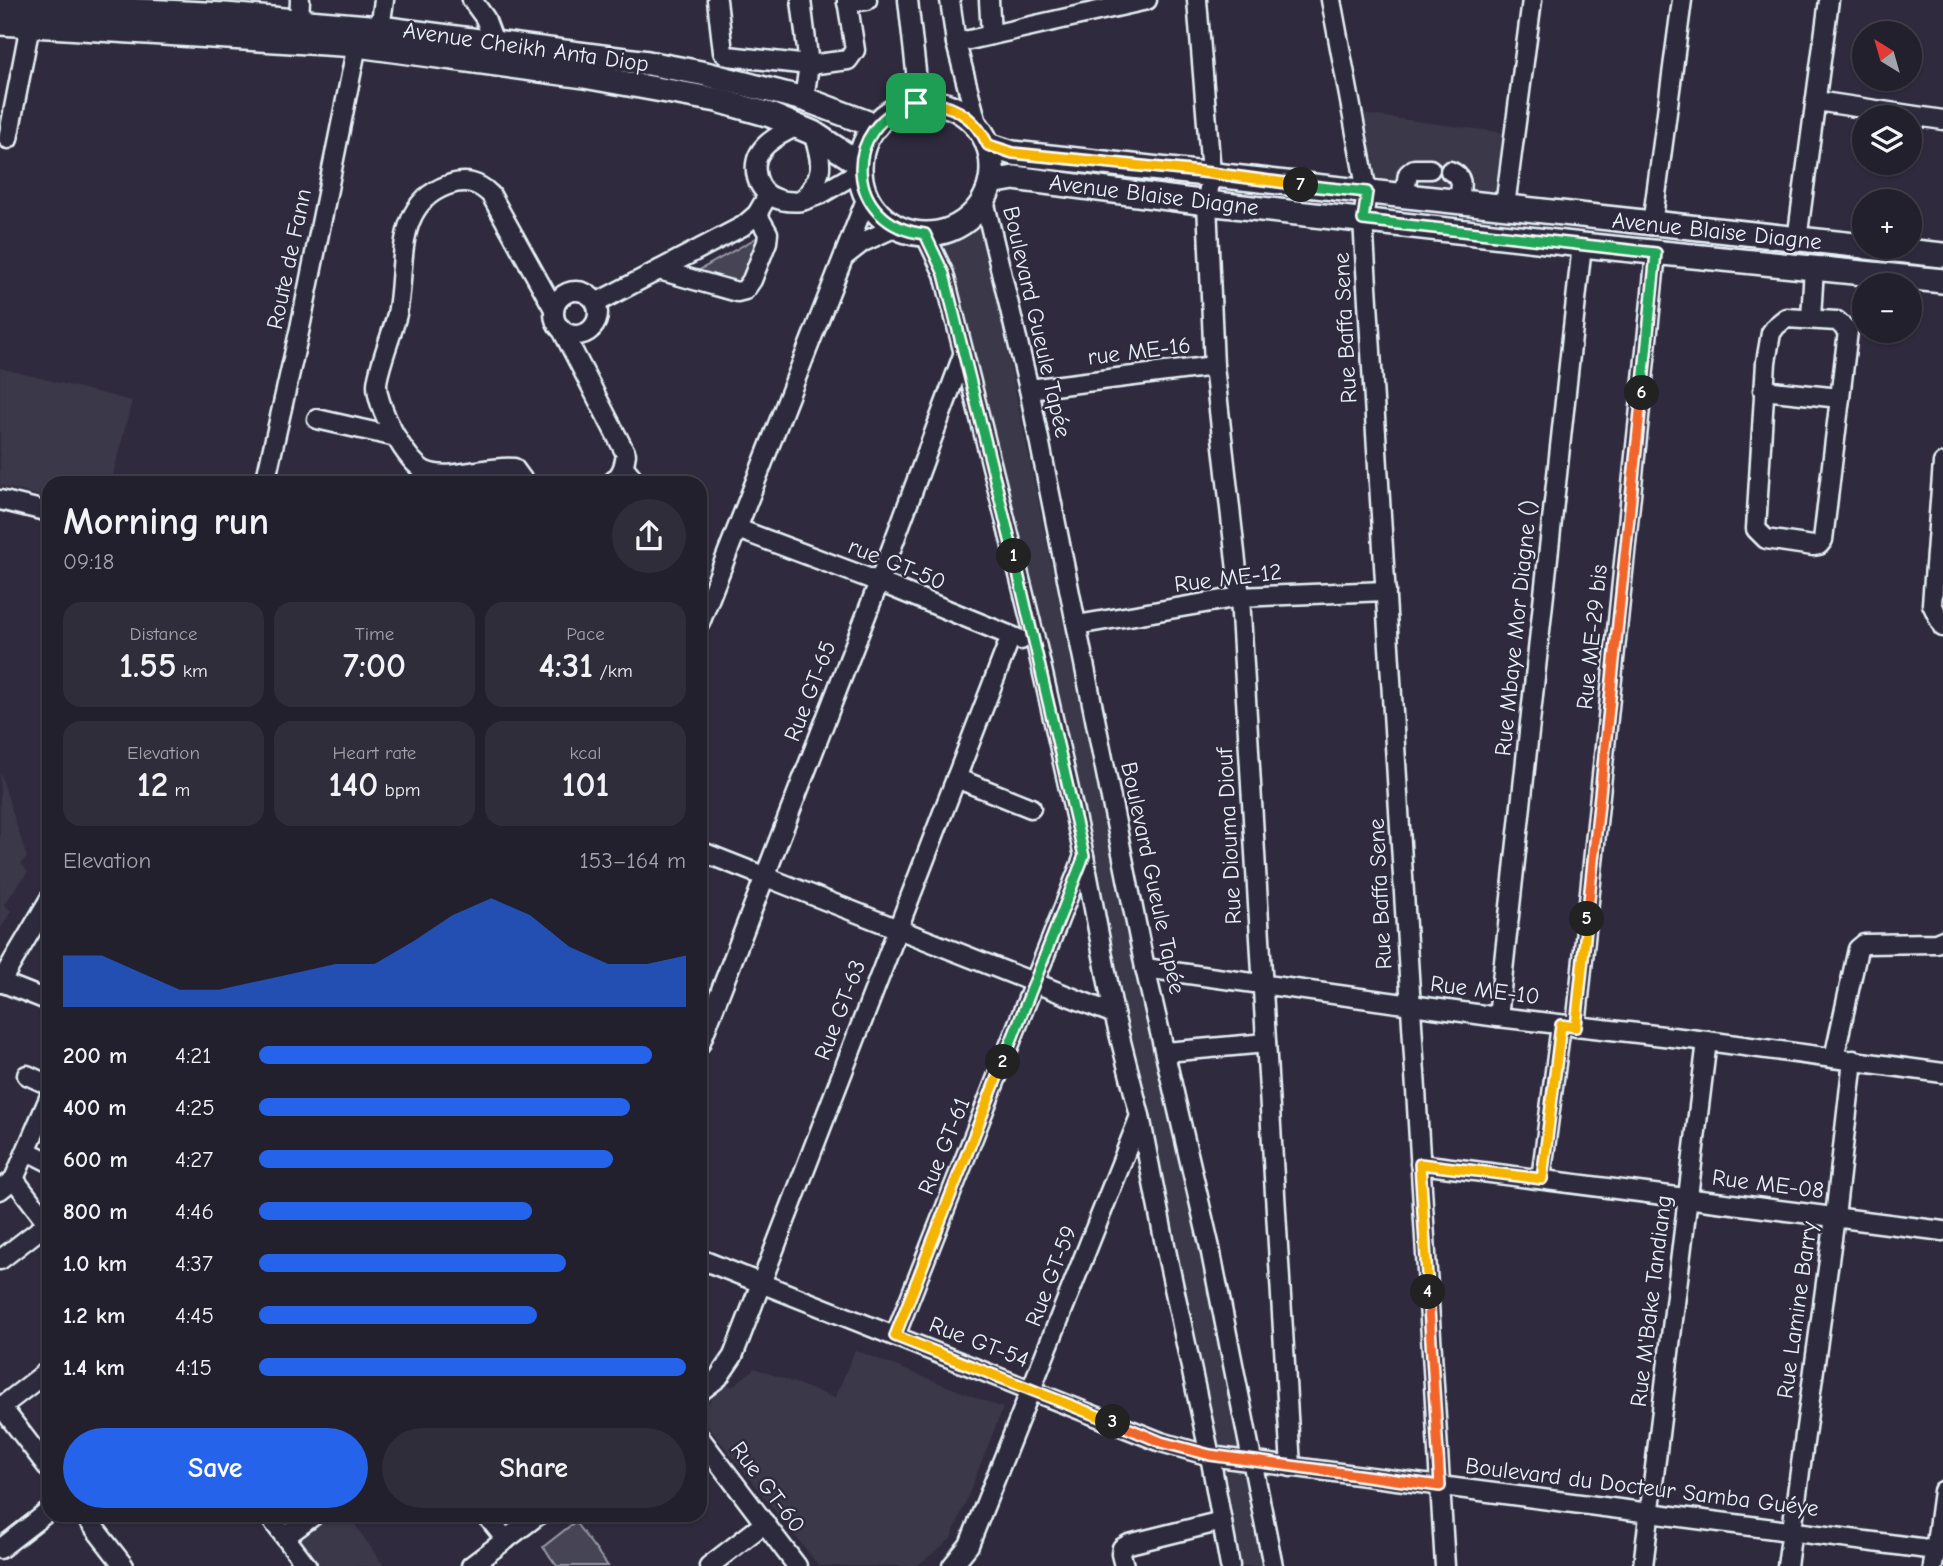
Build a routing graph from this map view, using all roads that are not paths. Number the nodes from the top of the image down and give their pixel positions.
1 (384, 0) edge
2 (472, 0) edge
3 (716, 0) edge
4 (801, 0) edge
5 (867, 0) edge
6 (908, 0) edge
7 (950, 0) edge
8 (989, 0) edge
9 (1147, 0) edge
10 (1197, 0) edge
11 (1331, 0) edge
12 (1532, 0) edge
13 (1682, 0) edge
14 (1829, 0) edge
15 (847, 1) edge
16 (0, 4) edge
17 (149, 6) edge
18 (32, 10) edge
19 (299, 10) edge
20 (0, 23) edge
21 (380, 27) junction
22 (991, 35) junction
23 (494, 43) junction
24 (956, 43) junction
25 (357, 45) junction
26 (809, 65) junction
27 (804, 99) junction
28 (1816, 101) junction
29 (916, 103) junction
30 (1943, 120) edge
31 (876, 126) junction
32 (805, 129) junction
33 (983, 136) junction
34 (8, 139) dead end
35 (1081, 161) junction
36 (860, 168) junction
37 (1430, 169) dead end
38 (1450, 171) dead end
39 (1211, 173) junction
40 (1080, 186) junction
41 (987, 191) junction
42 (1367, 192) junction
43 (768, 195) junction
44 (1404, 196) junction
45 (867, 197) junction
46 (802, 201) junction
47 (1458, 202) junction
48 (1207, 203) junction
49 (1505, 206) junction
50 (757, 214) junction
51 (1363, 220) junction
52 (1653, 225) junction
53 (896, 227) junction
54 (925, 234) junction
55 (1797, 240) junction
56 (1582, 245) junction
57 (1852, 246) edge
58 (1922, 252) edge
59 (1656, 253) junction
60 (1943, 254) edge
61 (845, 256) junction
62 (1814, 268) junction
63 (659, 270) junction
64 (1943, 281) edge
65 (596, 303) junction
66 (554, 309) junction
67 (1811, 318) junction
68 (561, 328) junction
69 (963, 355) junction
70 (1214, 366) junction
71 (1029, 389) junction
72 (1763, 390) junction
73 (1840, 398) junction
74 (317, 419) dead end
75 (396, 437) junction
76 (1943, 463) edge
77 (624, 467) junction
78 (267, 476) edge
79 (520, 476) edge
80 (619, 476) edge
81 (631, 476) edge
82 (0, 500) edge
83 (42, 510) edge
84 (738, 528) junction
85 (1939, 573) edge
86 (879, 582) junction
87 (1386, 591) junction
88 (1240, 597) junction
89 (707, 606) edge
90 (1077, 625) junction
91 (1943, 627) edge
92 (1011, 636) junction
93 (1037, 647) junction
94 (956, 778) junction
95 (1031, 808) dead end
96 (707, 854) edge
97 (1084, 856) junction
98 (765, 877) junction
99 (42, 912) edge
100 (898, 929) junction
101 (1943, 940) edge
102 (1145, 968) junction
103 (0, 982) edge
104 (1034, 983) junction
105 (1262, 984) junction
106 (42, 998) edge
107 (1411, 1005) junction
108 (1114, 1014) junction
109 (1498, 1017) junction
110 (707, 1026) edge
111 (1568, 1026) junction
112 (1707, 1041) junction
113 (1266, 1043) junction
114 (1166, 1052) junction
115 (1834, 1058) junction
116 (1853, 1060) junction
117 (1943, 1073) edge
118 (27, 1075) dead end
119 (42, 1082) edge
120 (42, 1115) edge
121 (1140, 1116) junction
122 (27, 1151) junction
123 (42, 1158) edge
124 (1420, 1164) junction
125 (1542, 1179) junction
126 (7, 1185) edge
127 (1688, 1198) junction
128 (1835, 1217) junction
129 (42, 1218) edge
130 (42, 1228) edge
131 (1943, 1231) edge
132 (0, 1260) edge
133 (707, 1262) edge
134 (761, 1283) junction
135 (895, 1336) junction
136 (42, 1375) edge
137 (707, 1386) edge
138 (1033, 1390) junction
139 (1, 1406) edge
140 (707, 1447) edge
141 (1210, 1455) junction
142 (42, 1460) edge
143 (1252, 1462) junction
144 (1291, 1466) junction
145 (1440, 1486) junction
146 (1943, 1491) edge
147 (1651, 1513) junction
148 (42, 1516) edge
149 (1222, 1521) junction
150 (90, 1522) edge
151 (274, 1522) edge
152 (305, 1522) edge
153 (491, 1522) edge
154 (529, 1522) edge
155 (765, 1523) junction
156 (1791, 1531) junction
157 (285, 1537) junction
158 (506, 1540) junction
159 (0, 1549) edge
160 (1937, 1556) edge
161 (124, 1566) edge
162 (307, 1566) edge
163 (471, 1566) edge
164 (709, 1566) edge
165 (797, 1566) edge
166 (952, 1566) edge
167 (1124, 1566) edge
168 (1230, 1566) edge
169 (1273, 1566) edge
170 (1445, 1566) edge
171 (1643, 1566) edge
172 (1787, 1566) edge

1 - 21 street
2 - 23 street
3 - 26 street
4 - 26 street
5 - 15 street
6 - 29 street
7 - 24 street
8 - 22 street
9 - 22 street
10 - 39 street, Rue Diouma Diouf
11 - 42 street, Rue Baffa Sene
12 - 49 street
13 - 52 street
14 - 28 street
15 - 26 street
16 - 18 main road, Avenue Cheikh Anta Diop
17 - 18 main road, Avenue Cheikh Anta Diop
17 - 19 main road, Avenue Cheikh Anta Diop
18 - 20 main road, Avenue Cheikh Anta Diop
18 - 25 main road, Avenue Cheikh Anta Diop
18 - 34 street
19 - 21 main road, Avenue Cheikh Anta Diop
21 - 23 main road, Avenue Cheikh Anta Diop
22 - 24 street
23 - 27 main road, Avenue Cheikh Anta Diop
24 - 33 street
25 - 32 main road, Avenue Cheikh Anta Diop
25 - 78 street, Route de Fann
26 - 27 street
27 - 31 main road, Avenue Cheikh Anta Diop
28 - 30 street
28 - 55 street
29 - 31 main road
29 - 33 main road
31 - 36 main road
32 - 36 main road, Avenue Cheikh Anta Diop
32 - 43 street
32 - 46 street
33 - 35 main road, Avenue Blaise Diagne
33 - 41 main road
35 - 39 main road, Avenue Blaise Diagne
35 - 40 main road
36 - 45 main road
36 - 46 street
37 - 44 street
38 - 47 street
39 - 42 main road, Avenue Blaise Diagne
39 - 48 street, Rue Diouma Diouf
40 - 41 main road, Avenue Blaise Diagne
40 - 48 main road, Avenue Blaise Diagne
41 - 54 main road
41 - 71 street, Boulevard Gueule Tapée
42 - 44 main road, Avenue Blaise Diagne
42 - 51 street, Rue Baffa Sene
43 - 46 street
43 - 50 street
44 - 47 main road, Avenue Blaise Diagne
45 - 53 main road
45 - 61 street
47 - 49 main road, Avenue Blaise Diagne
48 - 51 main road, Avenue Blaise Diagne
48 - 70 street, Rue Diouma Diouf
49 - 52 main road, Avenue Blaise Diagne
50 - 63 street
50 - 63 street
51 - 56 main road, Avenue Blaise Diagne
51 - 87 street, Rue Baffa Sene
52 - 55 main road, Avenue Blaise Diagne
53 - 54 main road
53 - 61 street
54 - 69 street
55 - 57 main road, Avenue Blaise Diagne
56 - 59 main road, Avenue Blaise Diagne
56 - 109 street, Rue Mbaye Mor Diagne ()
58 - 60 main road, Avenue Blaise Diagne
59 - 62 main road, Avenue Blaise Diagne
59 - 111 street, Rue ME-29 bis
61 - 84 street
62 - 64 main road, Avenue Blaise Diagne
62 - 67 street
63 - 65 street
65 - 66 street
65 - 68 street
66 - 68 street
66 - 75 street
67 - 72 street
67 - 73 street
68 - 77 street
69 - 86 street, Rue GT-65
69 - 93 street
70 - 71 street, rue ME-16
70 - 88 street, Rue Diouma Diouf
71 - 90 street, Boulevard Gueule Tapée
72 - 73 street
72 - 73 street
74 - 75 street
75 - 79 street
76 - 85 street
77 - 80 street
77 - 81 street
82 - 83 street
84 - 86 street, rue GT-50
84 - 89 street
85 - 91 street
86 - 92 street, rue GT-50
86 - 98 street, Rue GT-65
87 - 88 street, Rue ME-12
87 - 107 street, Rue Baffa Sene
88 - 90 street, Rue ME-12
88 - 105 street, Rue Diouma Diouf
90 - 102 street, Boulevard Gueule Tapée
92 - 93 street, rue GT-50
92 - 94 street, Rue GT-63
93 - 97 street
94 - 95 street
94 - 100 street, Rue GT-63
96 - 98 street
97 - 104 street, Rue GT-61
97 - 108 street
98 - 100 street
98 - 110 street, Rue GT-65
99 - 103 street
100 - 104 street
100 - 134 street, Rue GT-63
101 - 115 street
102 - 105 street, Rue ME-10
102 - 114 street, Boulevard Gueule Tapée
103 - 106 street
104 - 108 street
104 - 135 street, Rue GT-61
105 - 107 street, Rue ME-10
105 - 113 street, Rue Diouma Diouf
107 - 109 street, Rue ME-10
107 - 124 street, Rue Baffa Sene
108 - 121 street
109 - 111 street, Rue ME-10
111 - 112 street, Rue ME-10
111 - 125 street, Rue ME-29 bis
112 - 115 street, Rue ME-10
112 - 127 street, Rue M'Bake Tandiang
113 - 114 street
113 - 144 street, Rue Diouma Diouf
114 - 143 street, Boulevard Gueule Tapée
115 - 116 street, Rue ME-10
116 - 117 street, Rue ME-10
116 - 128 street, Rue Lamine Barry
118 - 119 street
120 - 122 street
121 - 138 street, Rue GT-59
121 - 141 street
122 - 123 street
122 - 126 street
124 - 125 street, Rue ME-08
124 - 145 street, Rue Baffa Sene
125 - 127 street, Rue ME-08
126 - 129 street
127 - 128 street, Rue ME-08
127 - 147 street, Rue M'Bake Tandiang
128 - 131 street, Rue ME-08
128 - 156 street, Rue Lamine Barry
130 - 132 street
133 - 134 street, Rue GT-54
134 - 135 street, Rue GT-54
134 - 137 street, Rue GT-63
135 - 138 street, Rue GT-54
136 - 139 street
138 - 141 street, Rue GT-54
138 - 166 street, Rue GT-59
139 - 142 street
140 - 155 street, Rue GT-60
141 - 143 street
141 - 149 street
143 - 144 street, Boulevard du Docteur Samba Guéye
143 - 169 street, Boulevard Gueule Tapée
144 - 145 street, Boulevard du Docteur Samba Guéye
145 - 147 street, Boulevard du Docteur Samba Guéye
145 - 170 street, Rue Baffa Sene
146 - 160 street
147 - 156 street, Boulevard du Docteur Samba Guéye
147 - 171 street, Rue M'Bake Tandiang
148 - 159 street
149 - 167 street
149 - 168 street
150 - 161 street
151 - 157 street
152 - 157 street
153 - 158 street
154 - 158 street
155 - 164 street
155 - 165 street, Rue GT-60
156 - 160 street, Boulevard du Docteur Samba Guéye
156 - 172 street, Rue Lamine Barry
157 - 162 street
158 - 163 street

